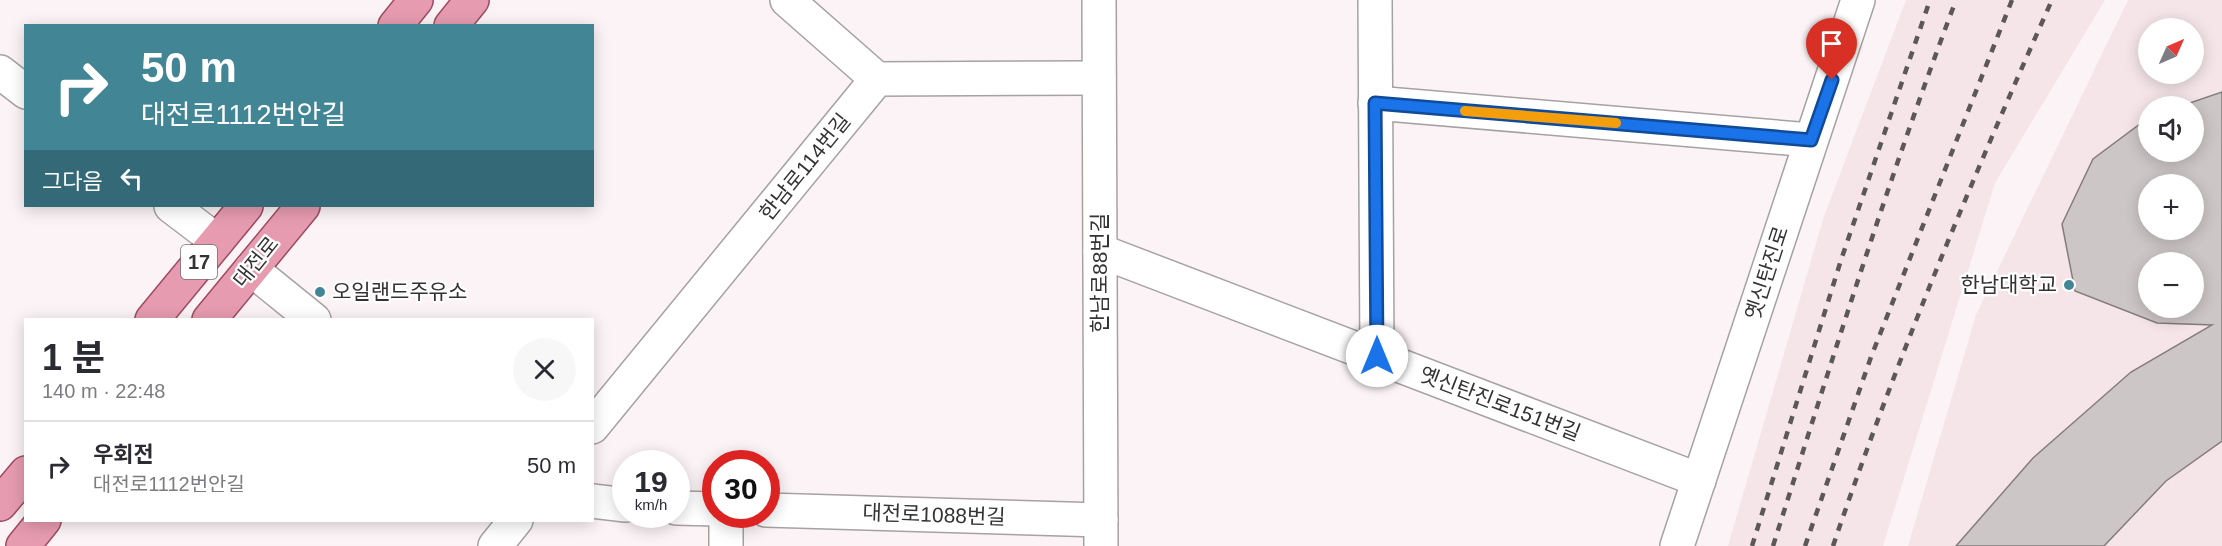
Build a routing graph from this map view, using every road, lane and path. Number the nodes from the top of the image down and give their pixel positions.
1 (416, 0) edge
2 (472, 0) edge
3 (787, 0) edge
4 (1099, 0) edge
5 (1375, 0) edge
6 (1858, 0) edge
7 (397, 24) edge
8 (454, 24) edge
9 (0, 72) edge
10 (1099, 78) junction
11 (877, 79) junction
12 (24, 90) edge
13 (1375, 103) junction
14 (1811, 140) junction
15 (172, 207) edge
16 (245, 207) edge
17 (302, 207) edge
18 (217, 241) junction
19 (1100, 251) junction
20 (251, 269) junction
21 (154, 318) edge
22 (212, 318) edge
23 (312, 318) edge
24 (1377, 356) junction
25 (594, 425) edge
26 (24, 475) edge
27 (1699, 480) junction
28 (594, 501) edge
29 (612, 503) edge
30 (0, 504) edge
31 (780, 511) edge
32 (42, 522) edge
33 (514, 522) edge
34 (726, 528) edge
35 (1101, 533) edge
36 (23, 546) edge
37 (495, 546) edge
38 (726, 546) edge
39 (1677, 546) edge

1 - 7 main road
2 - 8 main road
3 - 11 street
4 - 10 street, 한남로88번길
5 - 13 street
6 - 14 street, 옛신탄진로
9 - 12 street
10 - 11 street
10 - 19 street, 한남로88번길
11 - 25 street, 한남로114번길
13 - 14 street
13 - 24 street
14 - 27 street, 옛신탄진로
15 - 18 street
16 - 18 main road, 대전로 / 17
17 - 20 main road, 대전로 / 17
18 - 21 main road, 대전로 / 17
19 - 24 street, 옛신탄진로151번길
19 - 35 street, 한남로88번길
20 - 22 main road, 대전로 / 17
20 - 23 street
24 - 27 street, 옛신탄진로151번길
26 - 30 main road
27 - 39 street, 옛신탄진로
28 - 29 street
31 - 35 street, 대전로1088번길
32 - 36 main road
33 - 37 street
34 - 38 street

